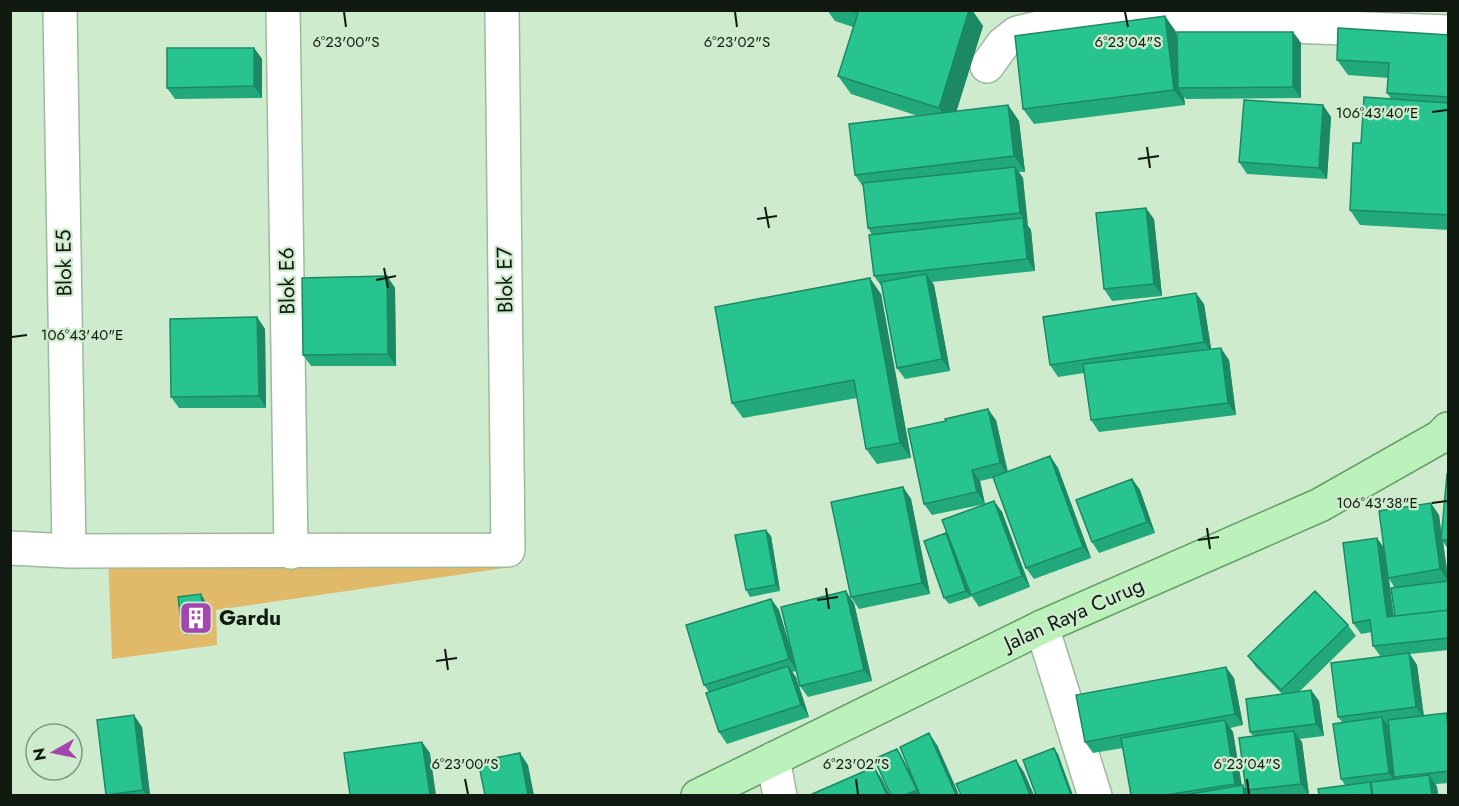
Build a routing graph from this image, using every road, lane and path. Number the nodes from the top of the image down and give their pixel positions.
1 (60, 10) edge
2 (283, 10) edge
3 (502, 10) edge
4 (1449, 32) edge
5 (987, 66) dead end
6 (1449, 429) edge
7 (10, 548) edge
8 (69, 551) junction
9 (291, 552) junction
10 (1042, 627) junction
11 (773, 759) junction
12 (698, 795) edge
13 (780, 795) edge
14 (1095, 795) edge

1 - 8 street, Blok E5
2 - 9 street, Blok E6
3 - 9 street, Blok E7
4 - 5 street
6 - 10 main road, Jalan Raya Curug
7 - 8 street
8 - 9 street
10 - 11 main road, Jalan Raya Curug
10 - 14 street
11 - 12 main road, Jalan Raya Curug
11 - 13 street

